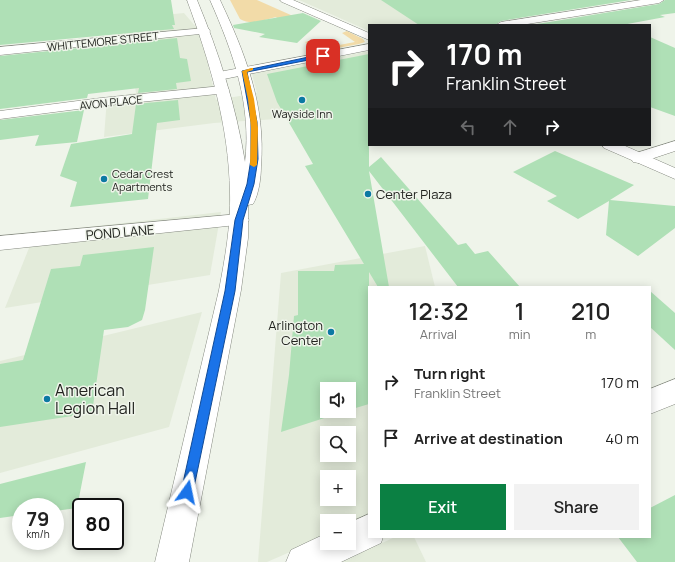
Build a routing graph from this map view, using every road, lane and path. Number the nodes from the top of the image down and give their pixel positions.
1 (192, 0) edge
2 (215, 0) edge
3 (285, 0) edge
4 (658, 0) edge
5 (507, 24) edge
6 (205, 31) junction
7 (368, 37) edge
8 (368, 46) edge
9 (0, 51) edge
10 (244, 71) junction
11 (220, 83) junction
12 (0, 115) edge
13 (612, 146) edge
14 (675, 146) edge
15 (639, 158) junction
16 (675, 174) edge
17 (239, 220) junction
18 (0, 243) edge
19 (675, 391) edge
20 (651, 402) edge
21 (368, 532) edge
22 (356, 538) edge
23 (329, 550) edge
24 (172, 562) edge
25 (303, 562) edge

1 - 6 main road
2 - 10 main road
3 - 7 main road
4 - 5 main road
6 - 9 main road, WHITTEMORE STREET
6 - 11 main road
8 - 10 main road, AVON PLACE
10 - 11 main road, AVON PLACE
10 - 17 main road
11 - 12 main road, AVON PLACE
11 - 17 main road
13 - 15 main road
14 - 15 main road
15 - 16 main road
17 - 18 main road, POND LANE
17 - 24 main road
19 - 20 main road
21 - 22 main road
23 - 25 main road

